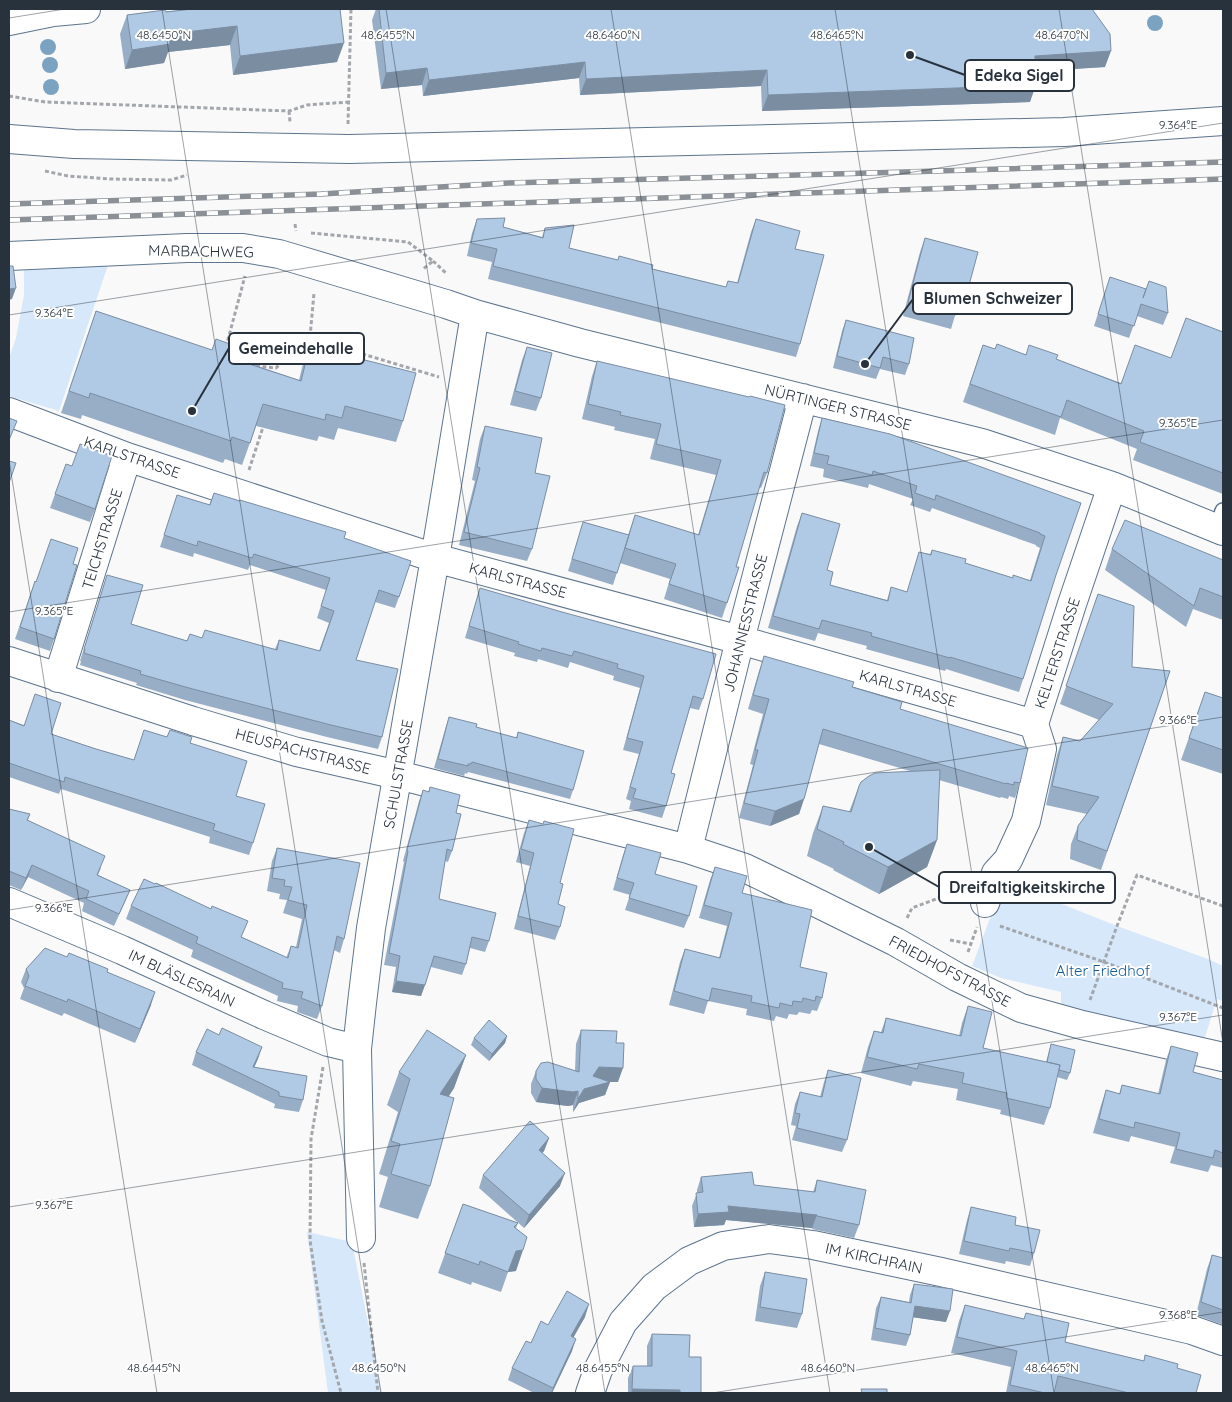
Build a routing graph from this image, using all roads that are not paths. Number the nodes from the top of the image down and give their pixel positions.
1 (86, 9) edge
2 (53, 10) edge
3 (9, 22) edge
4 (1223, 121) edge
5 (9, 139) edge
6 (9, 256) edge
7 (446, 304) joint
8 (475, 314) junction
9 (803, 398) junction
10 (9, 412) edge
11 (127, 457) junction
12 (1112, 486) junction
13 (1221, 523) edge
14 (435, 558) junction
15 (740, 640) junction
16 (9, 661) edge
17 (58, 678) junction
18 (1034, 724) junction
19 (398, 775) junction
20 (688, 849) junction
21 (9, 902) edge
22 (985, 903) road end
23 (357, 1049) junction
24 (1223, 1057) edge
25 (361, 1238) road end
26 (1223, 1341) edge
27 (590, 1393) edge

1 - 2 street
2 - 3 street
4 - 5 street
6 - 7 street, MARBACHWEG
7 - 8 street, NÜRTINGER STRASSE
8 - 9 street, NÜRTINGER STRASSE
8 - 14 street, SCHULSTRASSE
9 - 12 street, NÜRTINGER STRASSE
9 - 15 street, JOHANNESSTRASSE
10 - 11 street, KARLSTRASSE
11 - 14 street, KARLSTRASSE
11 - 17 street, TEICHSTRASSE
12 - 13 street, NÜRTINGER STRASSE
12 - 18 street, KELTERSTRASSE
14 - 15 street, KARLSTRASSE
14 - 19 street, SCHULSTRASSE
15 - 18 street, KARLSTRASSE
15 - 20 street, JOHANNESSTRASSE
16 - 17 street, HEUSPACHSTRASSE
17 - 19 street, HEUSPACHSTRASSE
18 - 22 street, KELTERSTRASSE
19 - 20 street, HEUSPACHSTRASSE
19 - 23 street, SCHULSTRASSE
20 - 24 street, FRIEDHOFSTRASSE
21 - 23 street, IM BLÄSLESRAIN
23 - 25 street, SCHULSTRASSE
26 - 27 street, IM KIRCHRAIN

